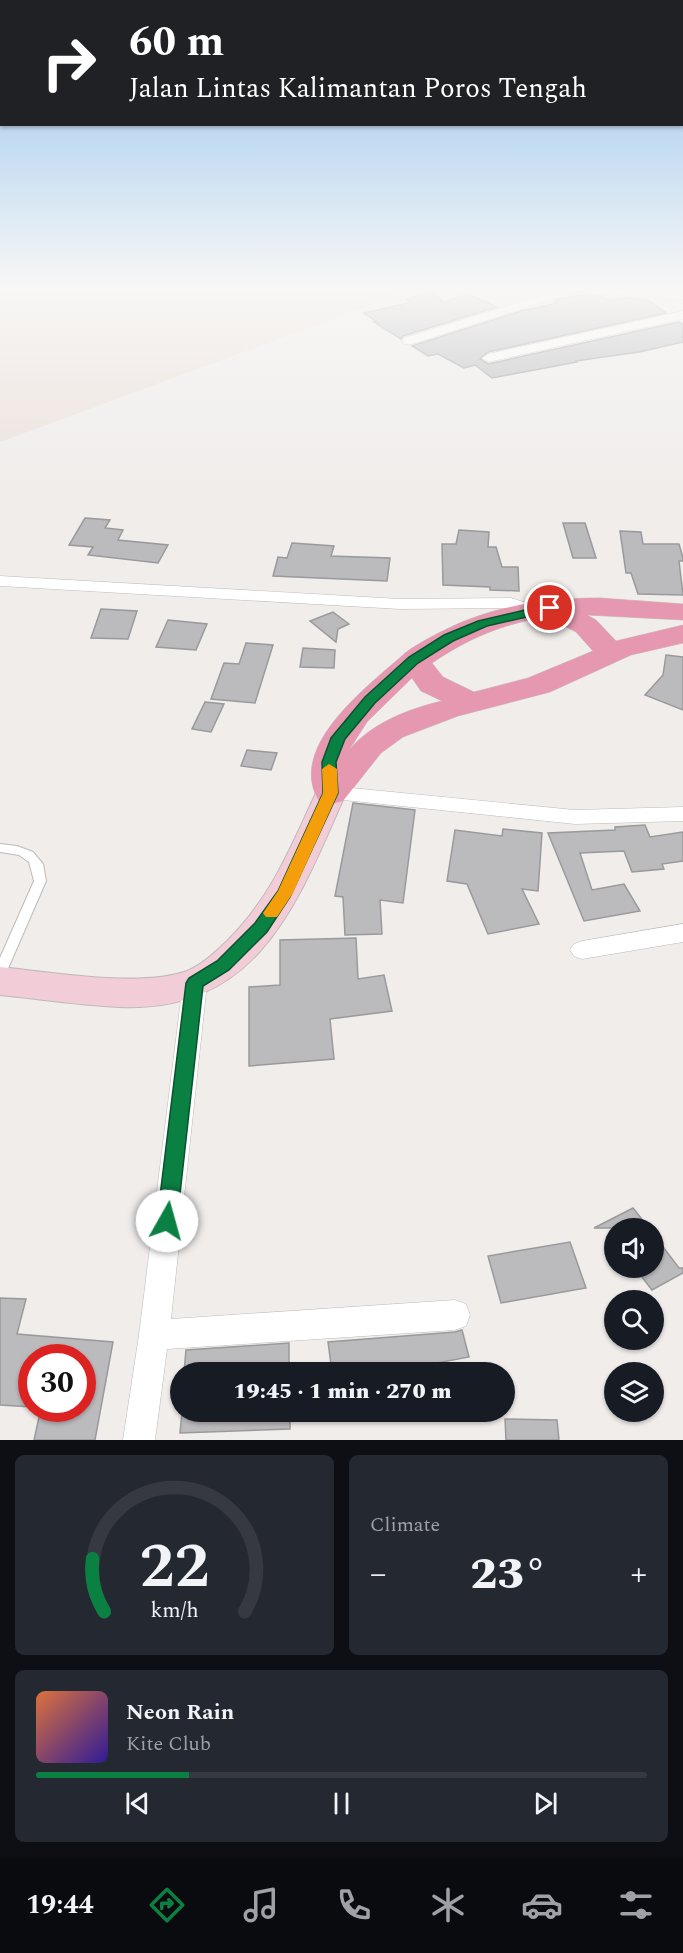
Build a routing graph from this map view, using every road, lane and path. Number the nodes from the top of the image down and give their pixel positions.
1 (505, 354) edge
2 (488, 358) dead end
3 (0, 581) edge
4 (541, 610) junction
5 (683, 612) edge
6 (463, 617) junction
7 (683, 633) edge
8 (611, 653) junction
9 (414, 660) junction
10 (471, 704) junction
11 (331, 793) junction
12 (683, 814) edge
13 (0, 848) edge
14 (683, 933) edge
15 (582, 950) dead end
16 (0, 973) edge
17 (0, 981) edge
18 (195, 983) junction
19 (454, 1315) dead end
20 (154, 1335) junction
21 (139, 1440) edge

1 - 2 street
3 - 6 street
4 - 5 main road
4 - 6 main road
4 - 8 main road
6 - 9 main road
7 - 8 main road
8 - 10 main road
9 - 10 main road
9 - 11 main road
10 - 11 main road
11 - 12 street
11 - 18 main road
13 - 16 lane
14 - 15 street
17 - 18 main road
18 - 20 street
19 - 20 street
20 - 21 street

